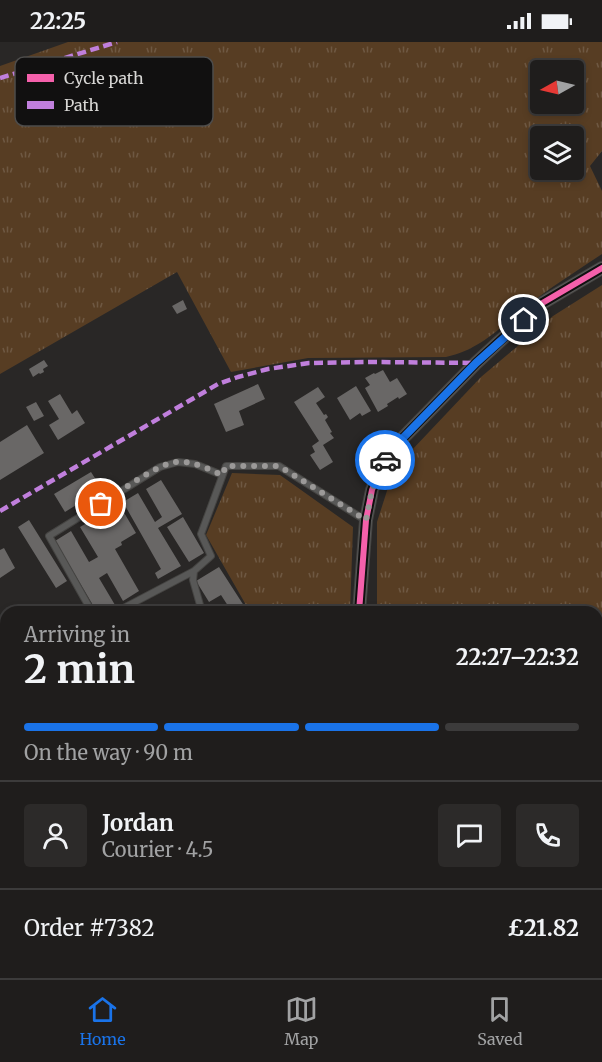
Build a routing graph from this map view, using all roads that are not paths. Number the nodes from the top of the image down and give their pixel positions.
1 (602, 268) edge
2 (222, 475) junction
3 (366, 520) junction
4 (194, 571) junction
5 (89, 606) edge
6 (127, 606) edge
7 (200, 606) edge
8 (359, 606) edge

1 - 3 street
2 - 3 lane
2 - 4 lane
2 - 5 lane
3 - 8 street
4 - 6 lane
4 - 7 lane

